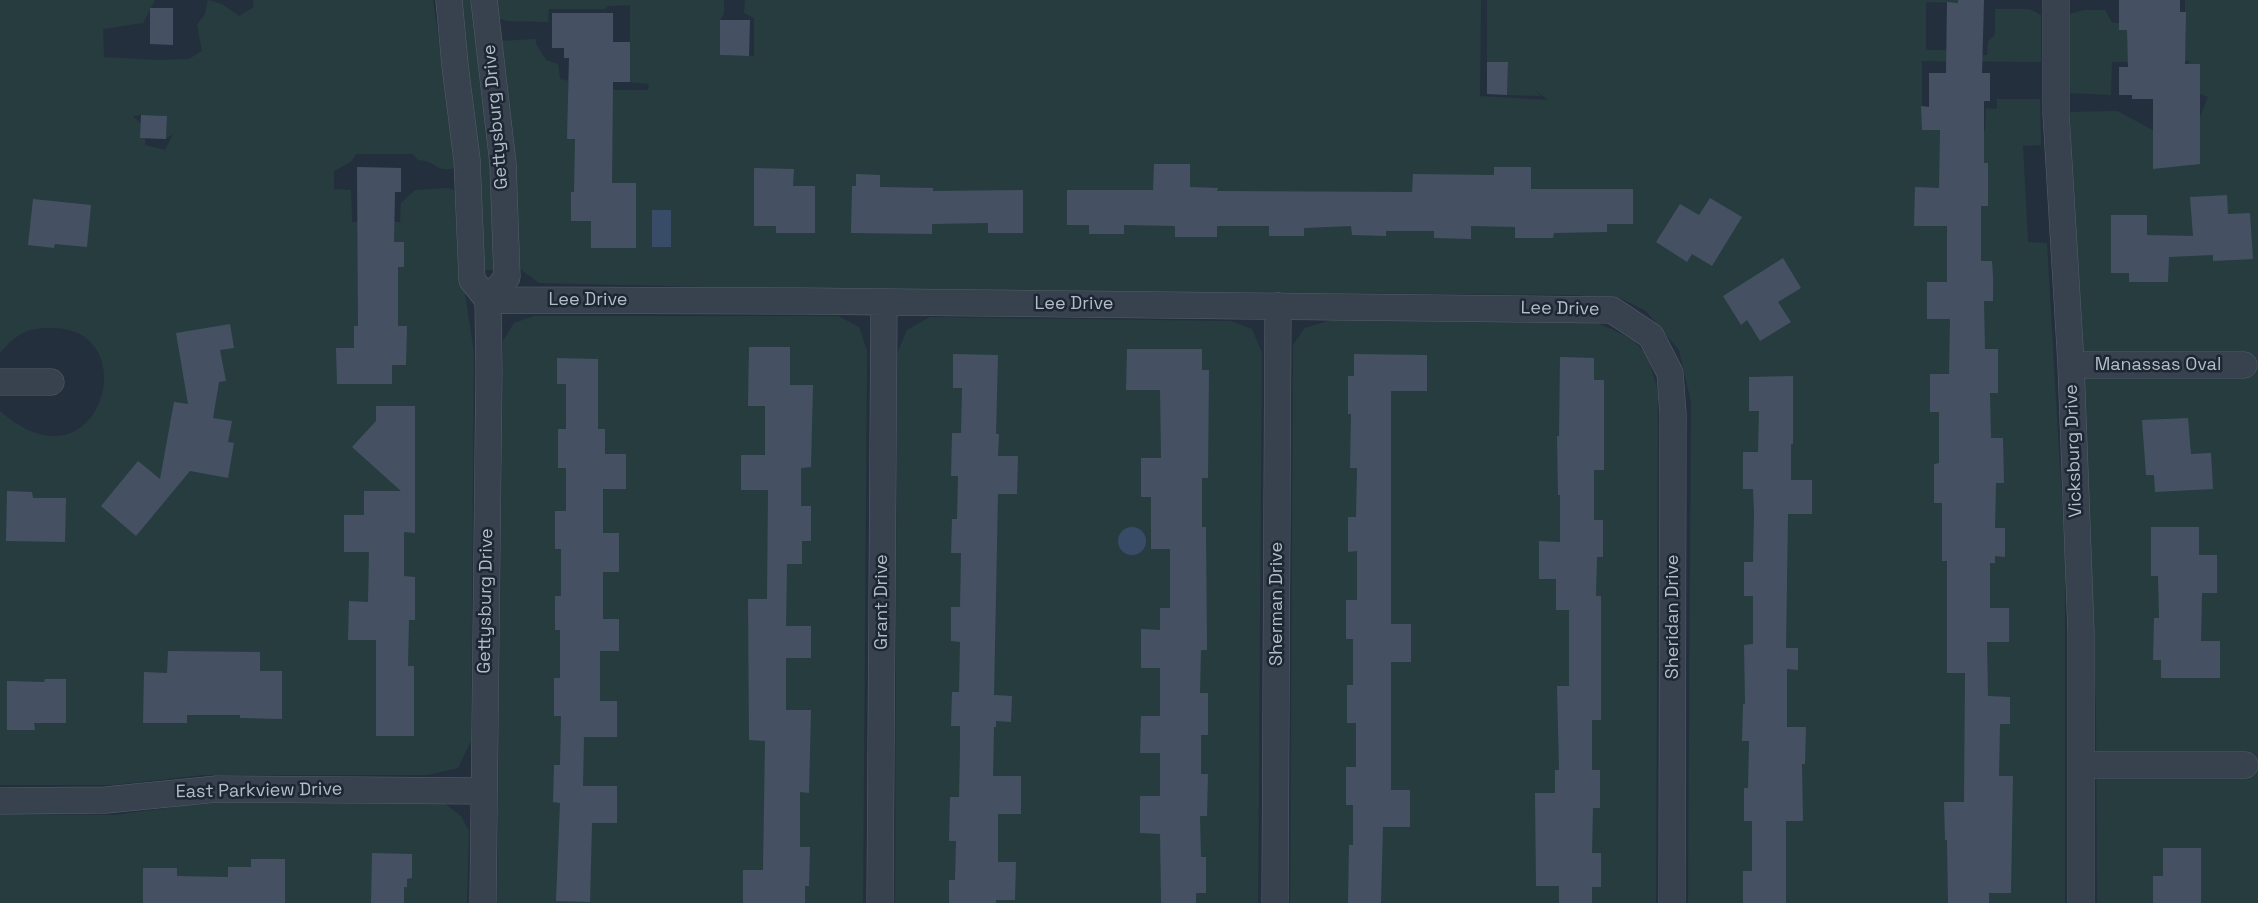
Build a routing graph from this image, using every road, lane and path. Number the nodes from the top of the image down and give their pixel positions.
1 (449, 0) edge
2 (484, 0) edge
3 (2056, 0) edge
4 (488, 300) junction
5 (884, 302) junction
6 (1278, 306) junction
7 (1652, 336) joint
8 (2071, 365) junction
9 (2244, 365) dead end
10 (0, 382) edge
11 (51, 382) dead end
12 (2081, 765) junction
13 (2245, 765) dead end
14 (483, 790) junction
15 (0, 801) edge
16 (483, 903) edge
17 (880, 903) edge
18 (1275, 903) edge
19 (1672, 903) edge
20 (2081, 903) edge

1 - 4 street, Gettysburg Drive
2 - 4 street, Gettysburg Drive
3 - 8 street, Vicksburg Drive
4 - 5 street, Lee Drive
4 - 14 street, Gettysburg Drive
5 - 6 street, Lee Drive
5 - 17 street, Grant Drive
6 - 7 street, Lee Drive
6 - 18 street, Sherman Drive
7 - 19 street, Sheridan Drive
8 - 9 street, Manassas Oval
8 - 12 street, Vicksburg Drive
10 - 11 street
12 - 13 street
12 - 20 street, Vicksburg Drive
14 - 15 street, East Parkview Drive
14 - 16 street, Gettysburg Drive

